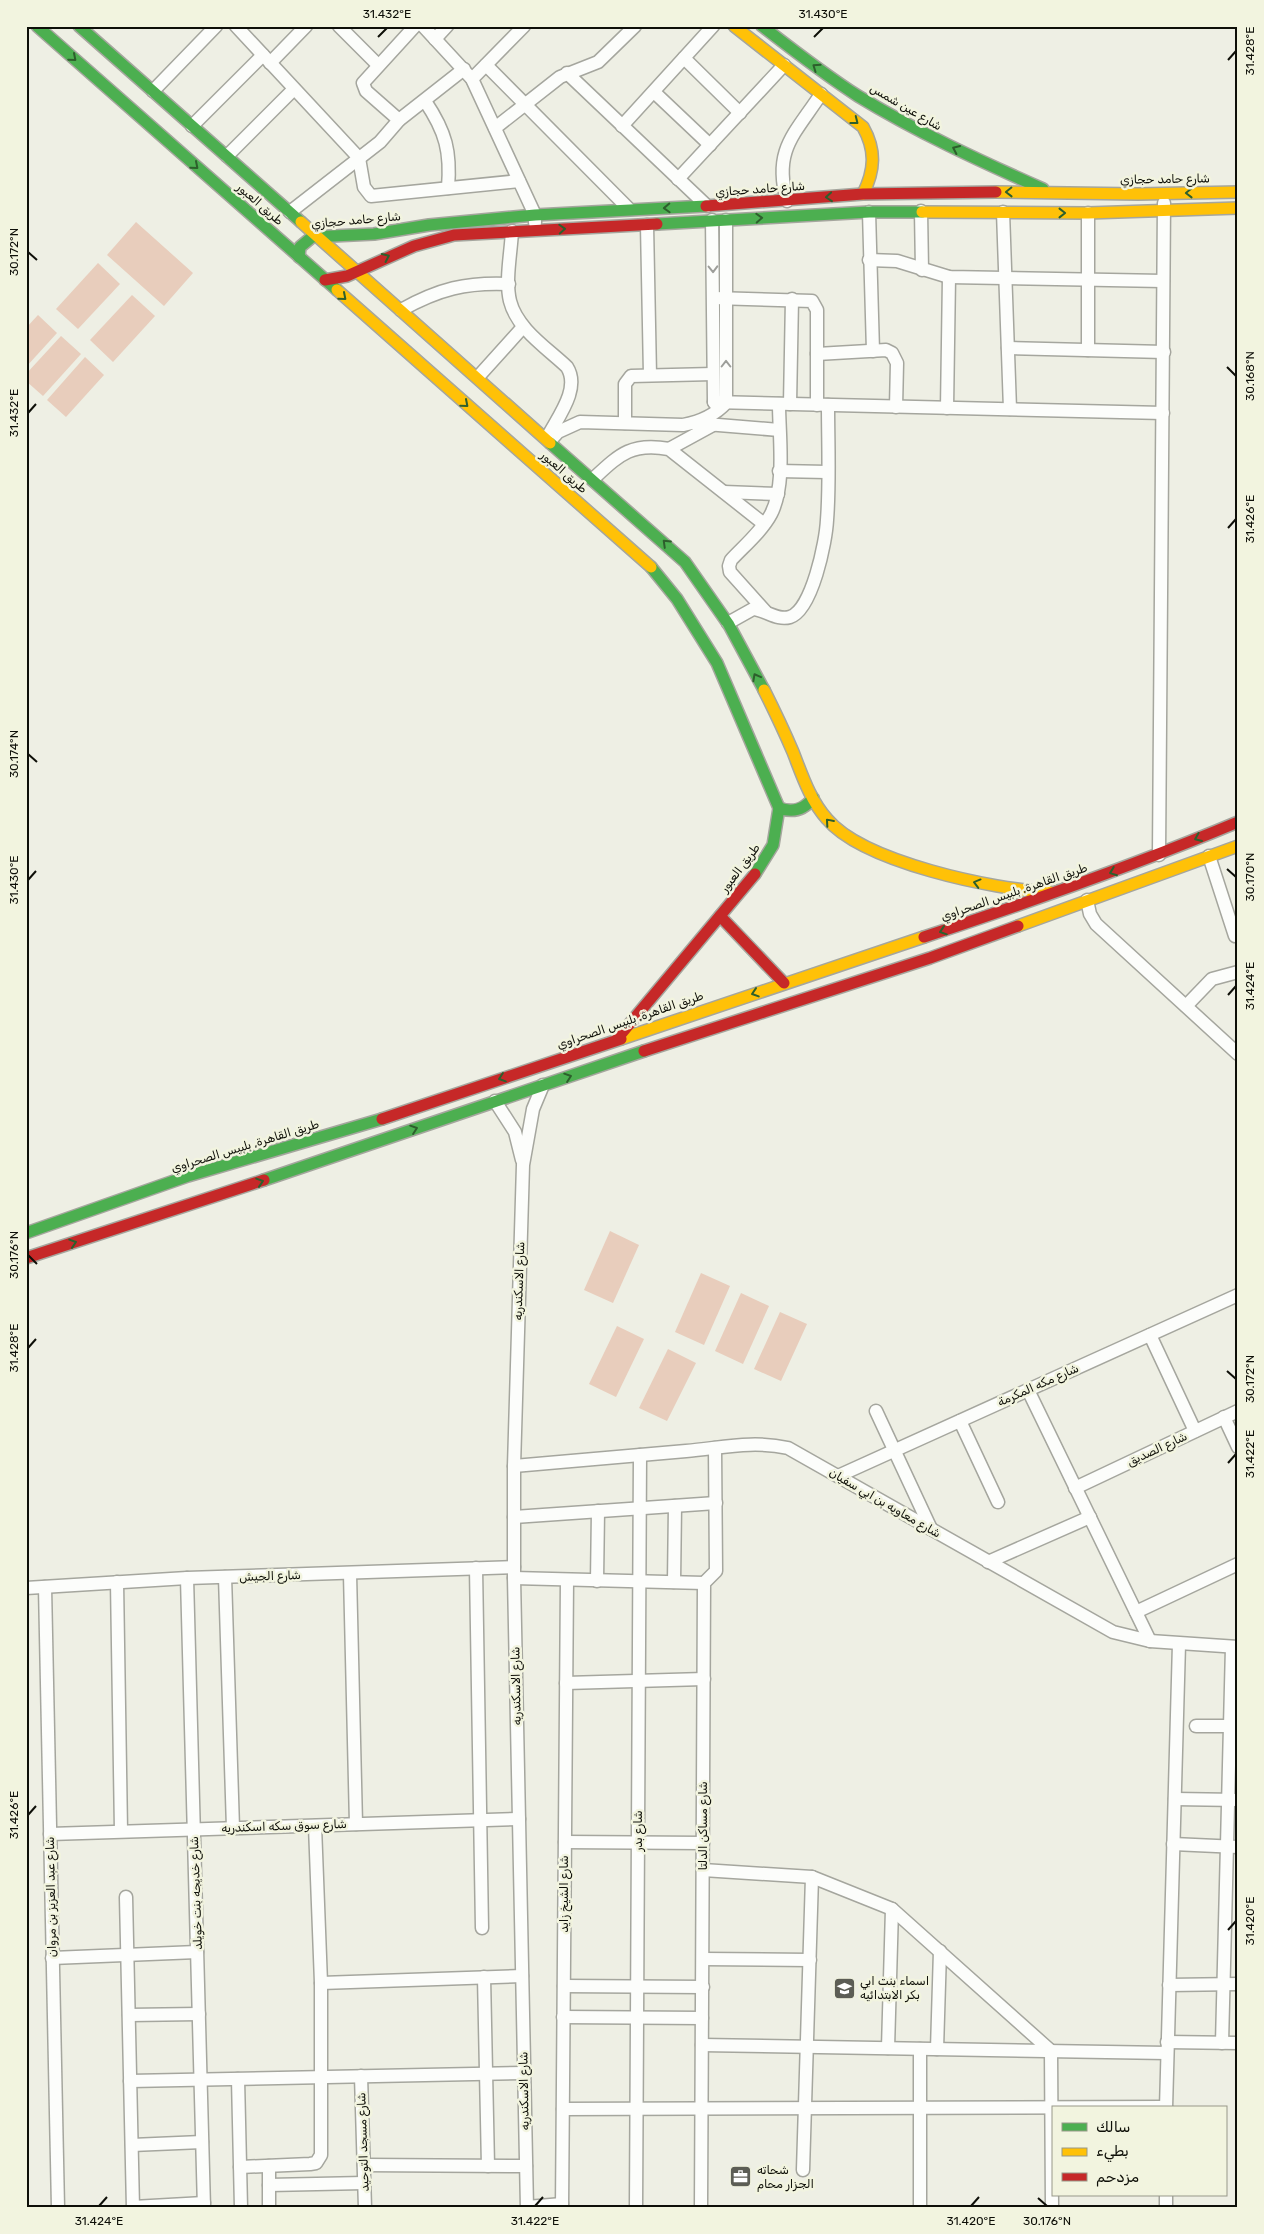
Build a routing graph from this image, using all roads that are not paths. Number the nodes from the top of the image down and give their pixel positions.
1 (37, 26) edge
2 (79, 26) edge
3 (236, 26) edge
4 (306, 26) edge
5 (339, 26) edge
6 (415, 26) edge
7 (423, 26) edge
8 (447, 26) edge
9 (524, 26) edge
10 (635, 26) edge
11 (713, 26) edge
12 (734, 26) edge
13 (762, 26) edge
14 (209, 29) edge
15 (435, 39) junction
16 (684, 58) junction
17 (266, 59) junction
18 (378, 65) junction
19 (486, 65) junction
20 (784, 65) junction
21 (567, 73) junction
22 (468, 74) junction
23 (294, 89) junction
24 (153, 91) junction
25 (654, 92) junction
26 (821, 94) junction
27 (424, 102) junction
28 (525, 104) junction
29 (740, 112) junction
30 (399, 120) junction
31 (192, 126) junction
32 (622, 126) junction
33 (496, 128) junction
34 (710, 145) junction
35 (227, 156) junction
36 (359, 158) junction
37 (678, 179) junction
38 (519, 180) junction
39 (448, 188) junction
40 (1048, 191) junction
41 (1238, 192) edge
42 (1164, 193) junction
43 (863, 194) junction
44 (787, 201) junction
45 (707, 206) junction
46 (1238, 208) edge
47 (629, 209) junction
48 (1164, 210) junction
49 (921, 211) junction
50 (290, 212) junction
51 (869, 212) junction
52 (1003, 212) junction
53 (1088, 213) junction
54 (535, 215) junction
55 (712, 220) junction
56 (726, 220) junction
57 (647, 225) junction
58 (536, 230) junction
59 (512, 231) junction
60 (318, 236) junction
61 (299, 258) junction
62 (870, 260) junction
63 (922, 270) junction
64 (358, 271) junction
65 (949, 277) junction
66 (1005, 278) junction
67 (325, 280) junction
68 (1088, 280) junction
69 (1163, 281) junction
70 (509, 284) junction
71 (720, 298) junction
72 (792, 299) junction
73 (401, 310) junction
74 (523, 327) junction
75 (1008, 348) junction
76 (1088, 350) junction
77 (872, 351) junction
78 (1164, 352) junction
79 (817, 354) junction
80 (713, 374) junction
81 (650, 375) junction
82 (478, 377) junction
83 (785, 404) junction
84 (720, 405) junction
85 (823, 405) junction
86 (896, 406) junction
87 (947, 408) junction
88 (1010, 409) junction
89 (1163, 413) junction
90 (625, 423) junction
91 (694, 423) junction
92 (713, 425) junction
93 (779, 436) junction
94 (549, 440) junction
95 (669, 449) junction
96 (779, 471) junction
97 (828, 472) junction
98 (593, 479) junction
99 (724, 492) junction
100 (778, 494) junction
101 (764, 524) junction
102 (765, 611) junction
103 (728, 623) junction
104 (813, 798) junction
105 (779, 808) junction
106 (1238, 822) edge
107 (1238, 846) edge
108 (1159, 855) junction
109 (1209, 856) junction
110 (1060, 892) junction
111 (1087, 900) junction
112 (720, 916) junction
113 (1235, 936) dead end
114 (1238, 972) edge
115 (784, 983) junction
116 (1186, 1006) junction
117 (617, 1039) junction
118 (1238, 1054) edge
119 (543, 1085) junction
120 (496, 1101) junction
121 (523, 1165) junction
122 (188, 1176) junction
123 (233, 1176) junction
124 (198, 1202) junction
125 (26, 1233) edge
126 (26, 1258) edge
127 (1238, 1295) edge
128 (1150, 1335) junction
129 (1028, 1390) junction
130 (876, 1411) dead end
131 (1238, 1411) edge
132 (1224, 1417) junction
133 (960, 1421) junction
134 (1195, 1431) junction
135 (1238, 1447) edge
136 (715, 1448) junction
137 (894, 1450) junction
138 (640, 1455) junction
139 (514, 1466) junction
140 (838, 1476) junction
141 (1075, 1488) junction
142 (998, 1502) dead end
143 (716, 1503) junction
144 (675, 1506) junction
145 (640, 1508) junction
146 (598, 1511) junction
147 (514, 1517) junction
148 (1090, 1517) junction
149 (931, 1529) junction
150 (988, 1562) junction
151 (1238, 1564) edge
152 (476, 1568) junction
153 (514, 1573) junction
154 (350, 1574) junction
155 (225, 1577) junction
156 (187, 1578) junction
157 (567, 1580) junction
158 (597, 1581) junction
159 (639, 1581) junction
160 (117, 1582) junction
161 (674, 1582) junction
162 (704, 1583) junction
163 (45, 1587) junction
164 (26, 1588) edge
165 (1136, 1612) junction
166 (1150, 1641) junction
167 (1179, 1644) junction
168 (1235, 1647) edge
169 (704, 1679) junction
170 (639, 1681) junction
171 (566, 1683) junction
172 (1196, 1726) dead end
173 (1234, 1726) edge
174 (1175, 1799) junction
175 (1233, 1800) edge
176 (518, 1819) junction
177 (479, 1821) junction
178 (356, 1824) junction
179 (314, 1826) junction
180 (233, 1828) junction
181 (194, 1829) junction
182 (121, 1831) junction
183 (50, 1834) junction
184 (565, 1842) junction
185 (638, 1842) junction
186 (703, 1843) junction
187 (1174, 1844) junction
188 (1232, 1847) edge
189 (703, 1870) junction
190 (812, 1877) junction
191 (126, 1896) dead end
192 (892, 1909) junction
193 (482, 1928) dead end
194 (197, 1952) junction
195 (940, 1952) junction
196 (127, 1955) junction
197 (52, 1958) junction
198 (703, 1959) junction
199 (810, 1960) junction
200 (522, 1976) junction
201 (484, 1977) junction
202 (321, 1983) junction
203 (1238, 1984) edge
204 (1169, 1985) junction
205 (1223, 1985) junction
206 (564, 1986) junction
207 (637, 1986) junction
208 (702, 1987) junction
209 (199, 2014) junction
210 (129, 2016) junction
211 (564, 2017) junction
212 (637, 2018) junction
213 (702, 2018) junction
214 (1222, 2043) junction
215 (1238, 2043) edge
216 (702, 2045) junction
217 (807, 2047) junction
218 (1167, 2047) junction
219 (888, 2048) junction
220 (920, 2049) junction
221 (938, 2049) junction
222 (1051, 2051) junction
223 (524, 2073) junction
224 (486, 2074) junction
225 (361, 2076) junction
226 (321, 2077) junction
227 (238, 2079) junction
228 (201, 2080) junction
229 (130, 2081) junction
230 (1166, 2106) edge
231 (636, 2108) junction
232 (701, 2108) junction
233 (805, 2108) junction
234 (920, 2108) junction
235 (1051, 2108) junction
236 (563, 2109) junction
237 (202, 2142) junction
238 (132, 2145) junction
239 (364, 2165) junction
240 (269, 2166) junction
241 (488, 2166) junction
242 (526, 2166) junction
243 (240, 2167) junction
244 (803, 2170) dead end
245 (364, 2183) junction
246 (269, 2185) junction
247 (204, 2206) edge
248 (562, 2206) edge
249 (133, 2207) edge
250 (527, 2207) edge
251 (58, 2208) edge
252 (241, 2208) edge
253 (269, 2208) edge
254 (365, 2208) edge
255 (636, 2208) edge
256 (701, 2208) edge
257 (920, 2208) edge
258 (1052, 2208) edge

1 -> 61 main road, طريق العبور
2 - 24 main road, طريق العبور
3 - 17 street
4 - 17 street
5 - 18 street
6 - 18 street
7 - 15 street
8 - 15 street
9 - 19 street
10 - 21 street
11 - 16 street
12 - 20 main road
40 -> 13 main road, شارع عين شمس
14 - 24 street
15 - 22 street
16 - 25 street
16 - 29 street
17 - 23 street
17 - 31 street
18 - 30 street
19 - 22 street
19 - 28 street
20 - 26 main road
20 - 29 street
21 - 28 street
21 - 32 street
22 - 27 street
22 - 33 street
23 - 35 street
23 - 36 street
24 - 31 main road, طريق العبور
25 - 32 street
25 - 34 street
26 -> 43 main road
26 - 44 street
27 - 30 street
27 - 39 street
28 - 33 street
28 - 47 street
29 - 34 street
30 - 36 street
31 - 35 main road, طريق العبور
32 - 37 street
33 - 38 street
34 - 37 street
35 - 50 main road, طريق العبور
36 - 39 street
36 - 50 street
37 - 45 street
38 - 39 street
38 - 54 street
40 - 42 main road, شارع حامد حجازي
40 -> 43 main road, شارع حامد حجازي
41 -> 42 main road, شارع حامد حجازي
42 - 48 street
43 -> 44 main road, شارع حامد حجازي
44 - 45 main road, شارع حامد حجازي
45 -> 47 main road, شارع حامد حجازي
46 - 48 main road
47 - 54 main road, شارع حامد حجازي
48 - 53 main road
48 - 69 street
49 - 51 main road
49 - 52 main road
49 - 63 street
50 - 60 main road, طريق العبور
56 -> 51 main road
51 - 62 street
52 -> 53 main road
52 - 66 street
53 - 68 street
54 - 58 street
54 - 60 main road, شارع حامد حجازي
55 - 56 main road
55 - 57 main road
55 -> 71 street
56 - 71 street
58 -> 57 main road
57 - 81 street
58 - 59 main road
64 -> 59 main road
59 - 70 street
60 - 61 main road, شارع حامد حجازي
60 - 64 main road, طريق العبور
61 - 67 main road, طريق العبور
62 - 63 street
62 - 77 street
63 - 65 street
64 - 67 main road
64 - 73 main road, طريق العبور
65 - 66 street
65 - 87 street
66 - 68 street
66 - 75 street
67 -> 105 main road, طريق العبور
68 - 69 street
68 - 76 street
69 - 78 street
70 - 73 street
70 - 74 street
71 - 72 street
71 - 80 street
84 -> 71 street
72 - 79 street
72 - 83 street
73 - 82 main road, طريق العبور
74 - 82 street
74 - 94 street
75 - 76 street
75 - 88 street
76 - 78 street
77 - 79 street
77 - 86 street
78 - 89 street
79 - 85 street
80 - 81 street
80 - 84 street
81 - 90 street
82 - 94 main road, طريق العبور
83 - 84 street
83 - 85 street
83 - 93 street
84 - 91 street
85 - 86 street
85 - 97 street
86 - 87 street
87 - 88 street
88 - 89 street
89 - 108 street
90 - 91 street
90 - 94 street
91 - 92 street
92 - 93 street
92 - 95 street
93 - 96 street
94 - 98 main road, طريق العبور
95 - 98 street
95 - 99 street
96 - 97 street
96 - 100 street
97 - 102 street
103 -> 98 main road, طريق العبور
99 - 100 street
99 - 101 street
100 - 101 street
101 - 102 street
102 - 103 street
104 -> 103 main road, طريق العبور
104 - 105 main road
110 -> 104 main road, طريق العبور
105 - 112 main road, طريق العبور
106 -> 108 main road, طريق القاهرة, بلبيس الصحراوي
107 - 109 main road, طريق القاهرة, بلبيس الصحراوي
108 -> 110 main road, طريق القاهرة, بلبيس الصحراوي
109 - 111 main road, طريق القاهرة, بلبيس الصحراوي
109 - 113 street
110 -> 115 main road, طريق القاهرة, بلبيس الصحراوي
111 - 116 street
119 -> 111 main road, طريق القاهرة, بلبيس الصحراوي
112 - 115 main road
112 - 117 main road, طريق العبور
114 - 116 street
115 -> 117 main road, طريق القاهرة, بلبيس الصحراوي
116 - 118 street
117 -> 123 main road, طريق القاهرة, بلبيس الصحراوي
119 - 120 main road, طريق القاهرة, بلبيس الصحراوي
119 - 121 street, شارع الاسكندريه
120 - 121 street, شارع الاسكندريه
123 -> 120 main road, طريق القاهرة, بلبيس الصحراوي
121 - 139 street, شارع الاسكندريه
122 - 123 main road, طريق القاهرة, بلبيس الصحراوي
122 - 124 main road
122 - 125 main road, طريق القاهرة, بلبيس الصحراوي
123 - 124 main road, طريق القاهرة, بلبيس الصحراوي
126 -> 124 main road, طريق القاهرة, بلبيس الصحراوي
127 - 128 street, شارع مكه المكرمة
128 - 129 street, شارع مكه المكرمة
128 - 134 street
129 - 133 street, شارع مكه المكرمة
129 - 141 street
130 - 137 street
131 - 132 street, شارع الصديق
132 - 134 street, شارع الصديق
132 - 135 street
133 - 137 street, شارع مكه المكرمة
133 - 142 street
134 - 141 street, شارع الصديق
136 - 138 street, شارع معاويه بن ابي سفيان
136 - 140 street, شارع معاويه بن ابي سفيان
136 - 143 street
137 - 140 street, شارع مكه المكرمة
137 - 149 street
138 - 139 street, شارع معاويه بن ابي سفيان
138 - 145 street, شارع بدر
139 - 147 street, شارع الاسكندريه
140 - 149 street, شارع معاويه بن ابي سفيان
141 - 148 street
143 - 144 street
143 - 162 street
144 - 145 street
144 - 161 street
145 - 146 street
145 - 159 street, شارع بدر
146 - 147 street
146 - 158 street
147 - 153 street, شارع الاسكندريه
148 - 150 street
148 - 165 street
149 - 150 street, شارع معاويه بن ابي سفيان
150 - 166 street, شارع معاويه بن ابي سفيان
151 - 165 street
152 - 153 street, شارع الجيش
152 - 154 street, شارع الجيش
152 - 177 street
153 - 157 street, شارع الجيش
153 - 176 street, شارع الاسكندريه
154 - 155 street, شارع الجيش
154 - 178 street
155 - 156 street, شارع الجيش
155 - 180 street
156 - 160 street, شارع الجيش
156 - 181 street, شارع خديجه بنت خويلد
157 - 158 street, شارع الجيش
157 - 171 street, شارع الشيخ زايد
158 - 159 street, شارع الجيش
159 - 161 street, شارع الجيش
159 - 170 street, شارع بدر
160 - 163 street, شارع الجيش
160 - 182 street
161 - 162 street, شارع الجيش
162 - 169 street, شارع مساكن الدلتا
163 - 164 street, شارع الجيش
163 - 183 street, شارع عبد العزيز بن مروان
165 - 166 street
166 - 167 street, شارع معاويه بن ابي سفيان
167 - 168 street, شارع معاويه بن ابي سفيان
167 - 174 street
168 - 173 street
169 - 170 street
169 - 186 street, شارع مساكن الدلتا
170 - 171 street
170 - 185 street, شارع بدر
171 - 184 street, شارع الشيخ زايد
172 - 173 street
173 - 175 street
174 - 175 street
174 - 187 street
175 - 188 street
176 - 177 street, شارع سوق سكه اسكندريه
176 - 200 street, شارع الاسكندريه
177 - 178 street, شارع سوق سكه اسكندريه
177 - 193 street
178 - 179 street, شارع سوق سكه اسكندريه
179 - 180 street, شارع سوق سكه اسكندريه
179 - 202 street
180 - 181 street, شارع سوق سكه اسكندريه
181 - 182 street, شارع سوق سكه اسكندريه
181 - 194 street, شارع خديجه بنت خويلد
182 - 183 street, شارع سوق سكه اسكندريه
183 - 197 street, شارع عبد العزيز بن مروان
184 - 185 street
184 - 206 street, شارع الشيخ زايد
185 - 186 street
185 - 207 street, شارع بدر
186 - 189 street, شارع مساكن الدلتا
187 - 188 street
187 - 204 street
188 - 205 street
189 - 190 street
189 - 198 street, شارع مساكن الدلتا
190 - 192 street
190 - 199 street
191 - 196 street
192 - 195 street
192 - 219 street
194 - 196 street
194 - 209 street, شارع خديجه بنت خويلد
195 - 221 street
195 - 222 street
196 - 197 street
196 - 210 street
197 - 251 street, شارع عبد العزيز بن مروان
198 - 199 street
198 - 208 street, شارع مساكن الدلتا
199 - 217 street
200 - 201 street
200 - 223 street, شارع الاسكندريه
201 - 202 street
201 - 224 street
202 - 226 street
203 - 205 street
204 - 205 street
204 - 218 street
205 - 214 street
206 - 207 street
206 - 211 street, شارع الشيخ زايد
207 - 208 street
207 - 212 street, شارع بدر
208 - 213 street, شارع مساكن الدلتا
209 - 210 street
209 - 228 street, شارع خديجه بنت خويلد
210 - 229 street
211 - 212 street
211 - 236 street, شارع الشيخ زايد
212 - 213 street
212 - 231 street, شارع بدر
213 - 216 street, شارع مساكن الدلتا
214 - 215 street
214 - 218 street
216 - 217 street
216 - 232 street, شارع مساكن الدلتا
217 - 219 street
217 - 233 street
218 - 222 street
218 - 230 street
219 - 220 street
220 - 221 street
220 - 234 street
221 - 222 street
222 - 235 street
223 - 224 street
223 - 242 street, شارع الاسكندريه
224 - 225 street
224 - 241 street
225 - 226 street
225 - 239 street, شارع مسجد التوحيد
226 - 227 street
226 - 240 street
227 - 228 street
227 - 243 street
228 - 229 street
228 - 237 street, شارع خديجه بنت خويلد
229 - 238 street
231 - 232 street
231 - 236 street
231 - 255 street, شارع بدر
232 - 233 street
232 - 256 street, شارع مساكن الدلتا
233 - 234 street
233 - 244 street
234 - 235 street
234 - 257 street
235 - 258 street
236 - 248 street, شارع الشيخ زايد
237 - 238 street
237 - 247 street, شارع خديجه بنت خويلد
238 - 249 street
239 - 241 street
239 - 245 street, شارع مسجد التوحيد
240 - 243 street
240 - 246 street
241 - 242 street
242 - 250 street, شارع الاسكندريه
243 - 252 street
245 - 246 street
245 - 254 street, شارع مسجد التوحيد
246 - 253 street
247 - 249 street
248 - 250 street

